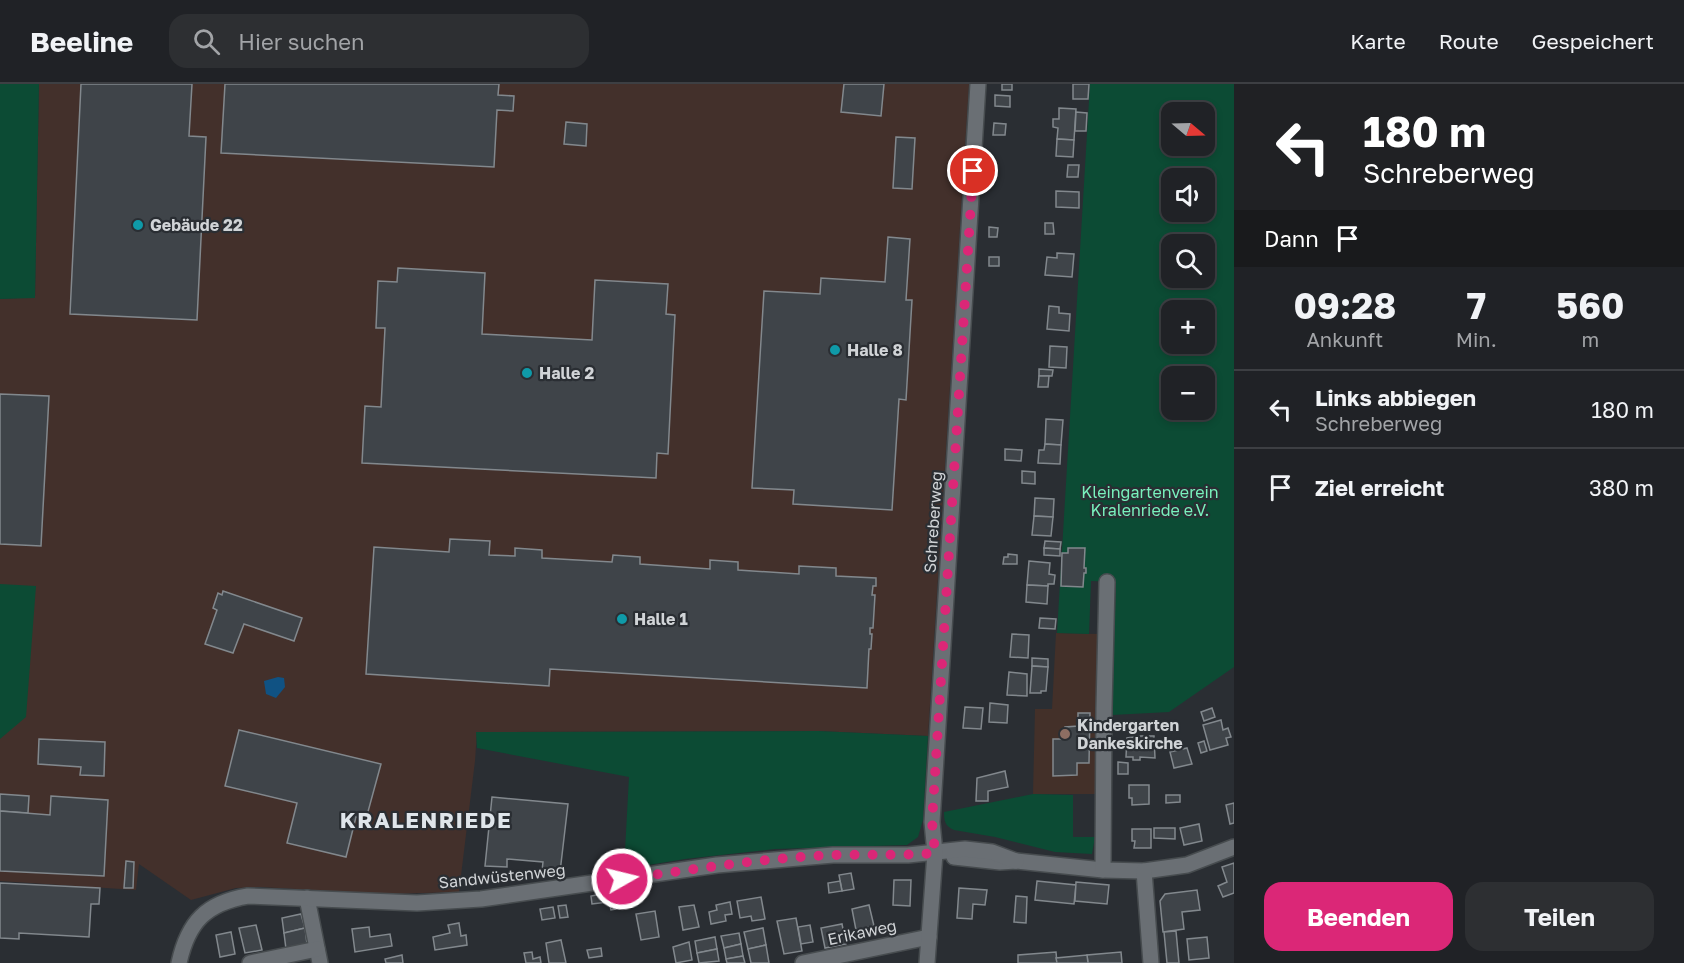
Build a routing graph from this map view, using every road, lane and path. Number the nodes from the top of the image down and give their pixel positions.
1 (978, 84) edge
2 (1107, 582) dead end
3 (1234, 846) edge
4 (935, 853) junction
5 (1103, 870) junction
6 (1144, 871) junction
7 (307, 898) junction
8 (929, 937) junction
9 (318, 956) edge
10 (179, 963) edge
11 (250, 963) edge
12 (803, 963) edge
13 (927, 963) edge
14 (1151, 963) edge

1 - 4 street, Schreberweg
2 - 5 street
3 - 6 street, Sandwüstenweg
4 - 5 street, Sandwüstenweg
4 - 7 street, Sandwüstenweg
4 - 8 street, Schreberweg
5 - 6 street, Sandwüstenweg
6 - 14 street
7 - 9 street
7 - 10 street, Sandwüstenweg
8 - 12 street, Erikaweg
8 - 13 street, Schreberweg
9 - 11 street

